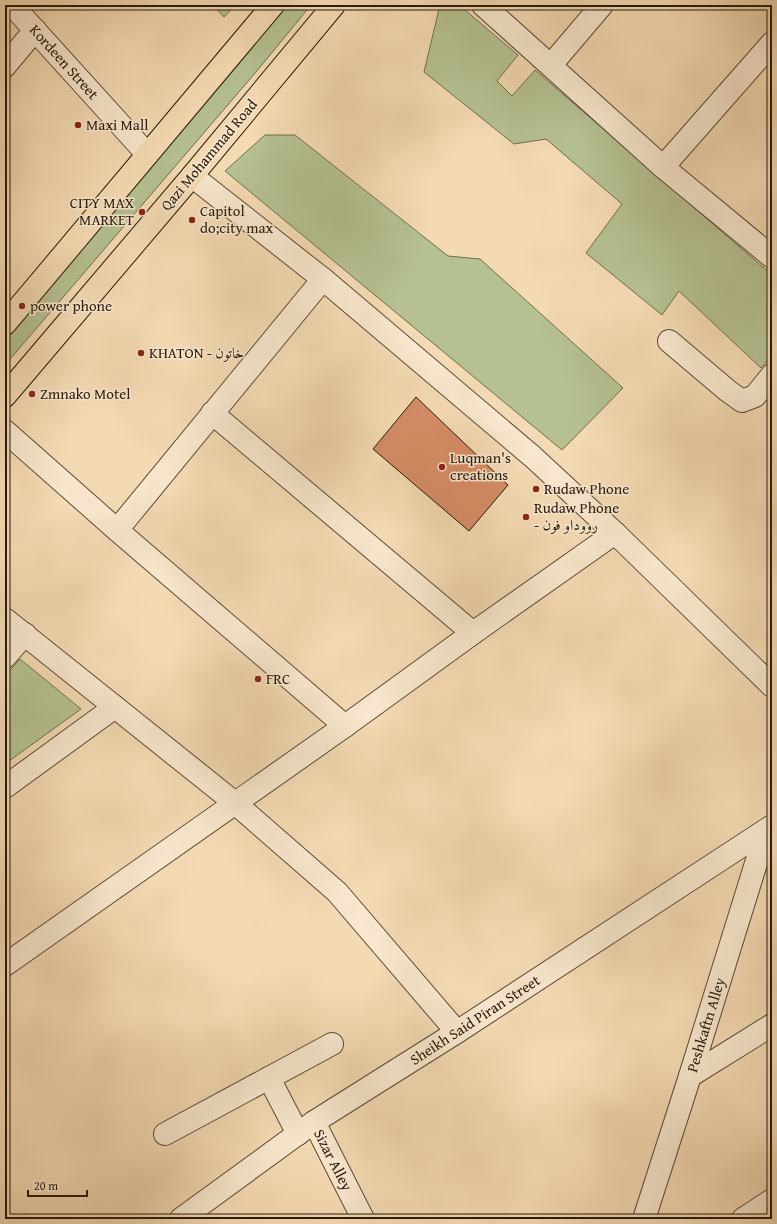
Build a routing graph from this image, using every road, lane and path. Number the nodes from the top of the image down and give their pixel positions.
1 (12, 5) edge
2 (274, 5) edge
3 (334, 5) edge
4 (483, 5) edge
5 (602, 5) edge
6 (35, 30) junction
7 (772, 43) edge
8 (5, 66) edge
9 (551, 66) junction
10 (147, 154) junction
11 (663, 166) junction
12 (192, 176) junction
13 (772, 257) edge
14 (323, 279) junction
15 (5, 324) edge
16 (669, 341) dead end
17 (772, 375) edge
18 (5, 396) edge
19 (212, 413) junction
20 (5, 432) edge
21 (117, 530) junction
22 (614, 533) junction
23 (5, 619) edge
24 (473, 633) junction
25 (25, 634) junction
26 (5, 657) edge
27 (772, 686) edge
28 (115, 707) junction
29 (345, 726) junction
30 (5, 787) edge
31 (235, 803) junction
32 (769, 829) edge
33 (5, 965) edge
34 (772, 1025) edge
35 (457, 1032) junction
36 (332, 1044) dead end
37 (690, 1076) junction
38 (269, 1078) junction
39 (306, 1128) junction
40 (165, 1134) dead end
41 (772, 1200) edge
42 (745, 1218) edge
43 (181, 1219) edge
44 (363, 1219) edge
45 (644, 1219) edge

1 - 6 street, Kordeen Street
2 - 10 main road
3 - 12 main road, Qazi Mohammad Road
4 - 9 street
5 - 9 street
6 - 8 street
6 - 10 street, Kordeen Street
7 - 11 street
9 - 11 street
10 - 15 main road
11 - 13 street
12 - 14 street
12 - 18 main road, Qazi Mohammad Road
14 - 19 street
14 - 22 street
16 - 17 street
19 - 21 street
19 - 24 street
20 - 21 street
21 - 29 street
22 - 24 street
22 - 27 street
23 - 25 street
24 - 29 street
25 - 26 street
25 - 28 street
28 - 30 street
28 - 31 street
29 - 31 street
31 - 33 street
31 - 35 street
32 - 35 street, Sheikh Said Piran Street
32 - 37 street, Peshkaftn Alley
34 - 37 street
35 - 39 street, Sheikh Said Piran Street
36 - 38 street
37 - 45 street, Peshkaftn Alley
38 - 39 street, Sizar Alley
38 - 40 street
39 - 43 street, Sheikh Said Piran Street
39 - 44 street, Sizar Alley
41 - 42 street

